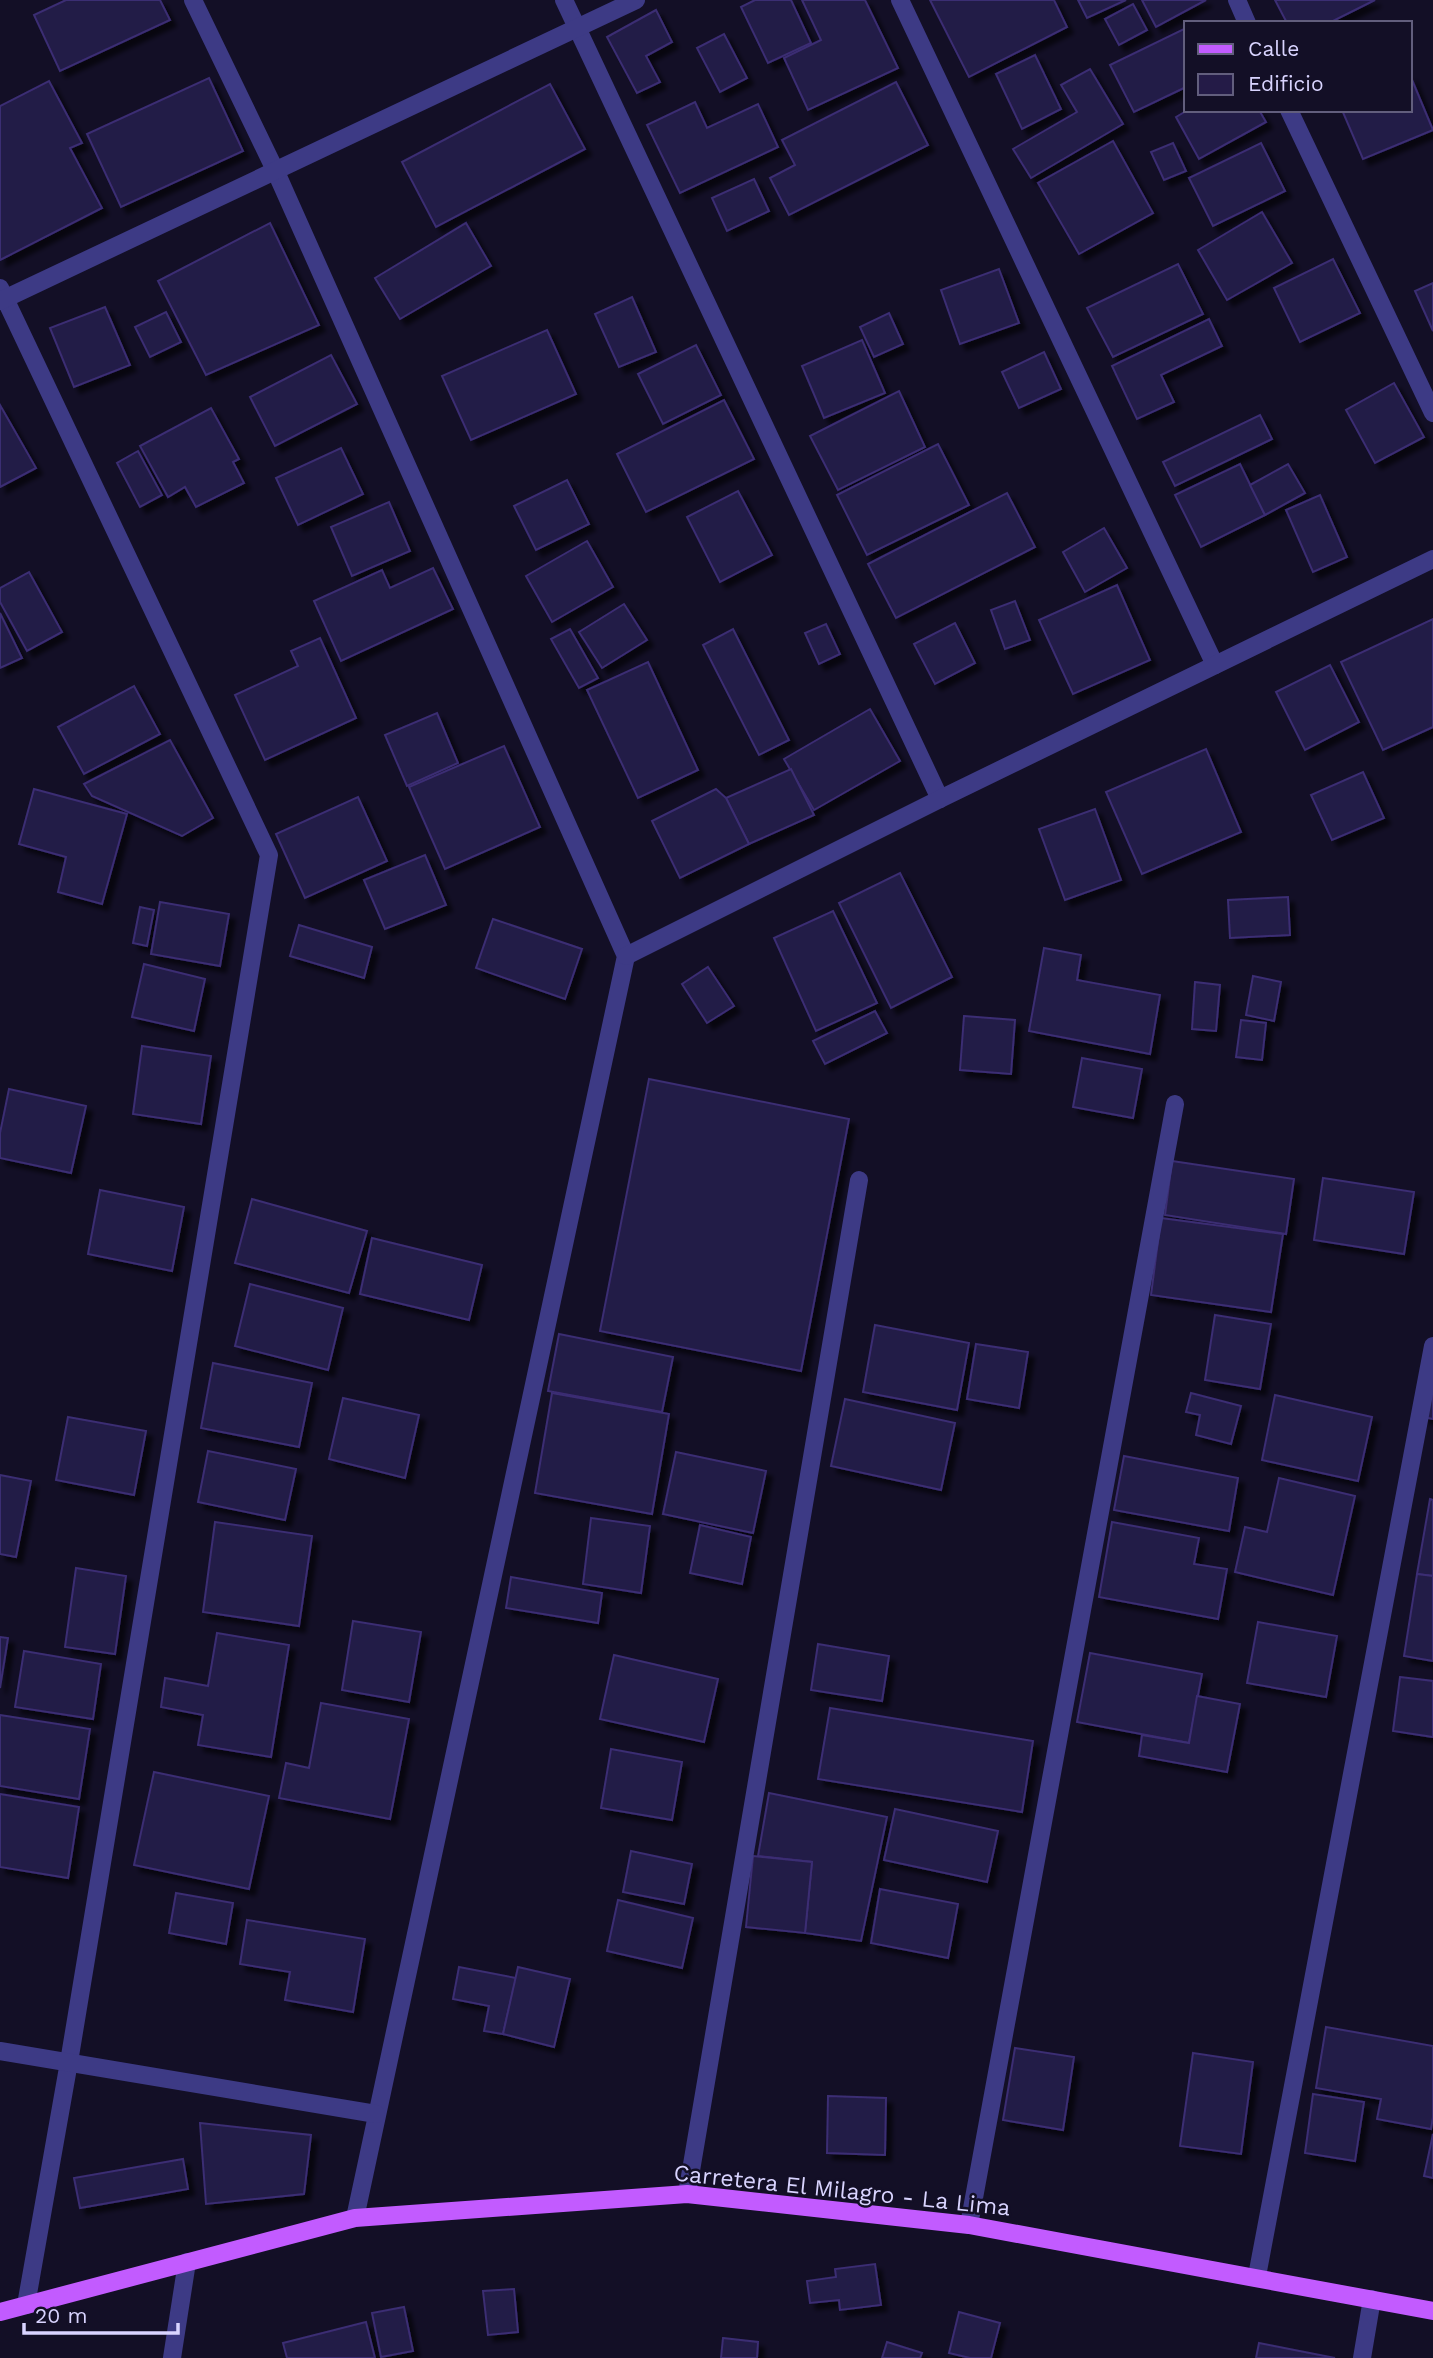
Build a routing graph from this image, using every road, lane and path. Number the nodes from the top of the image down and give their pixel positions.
1 (193, 0) edge
2 (564, 0) edge
3 (636, 0) edge
4 (900, 0) edge
5 (1237, 0) edge
6 (1246, 21) edge
7 (578, 27) junction
8 (1290, 112) edge
9 (276, 172) junction
10 (2, 296) edge
11 (1433, 413) edge
12 (1433, 559) edge
13 (1215, 664) junction
14 (940, 799) junction
15 (626, 956) junction
16 (1175, 1104) dead end
17 (859, 1180) dead end
18 (1433, 1346) edge
19 (0, 2051) edge
20 (69, 2062) junction
21 (376, 2114) junction
22 (687, 2194) junction
23 (355, 2218) junction
24 (969, 2225) junction
25 (187, 2262) junction
26 (1257, 2276) junction
27 (1372, 2299) junction
28 (26, 2305) junction
29 (1433, 2311) edge
30 (0, 2312) edge
31 (172, 2358) edge
32 (1362, 2358) edge

1 - 9 street
2 - 7 street
3 - 7 street
4 - 13 street
5 - 6 street
7 - 9 street
7 - 14 street
8 - 11 street
9 - 10 street
9 - 15 street
10 - 20 street
12 - 13 street
13 - 14 street
14 - 15 street
15 - 21 street
16 - 24 street
17 - 22 street
18 - 26 street
19 - 20 street
20 - 21 street
20 - 28 street
21 - 23 street
22 - 23 main road, Carretera El Milagro - La Lima
22 - 24 main road, Carretera El Milagro - La Lima
23 - 25 main road, Carretera El Milagro - La Lima
24 - 26 main road, Carretera El Milagro - La Lima
25 - 28 main road, Carretera El Milagro - La Lima
25 - 31 street
26 - 27 main road, Carretera El Milagro - La Lima
27 - 29 main road, Carretera El Milagro - La Lima
27 - 32 street
28 - 30 main road, Carretera El Milagro - La Lima

